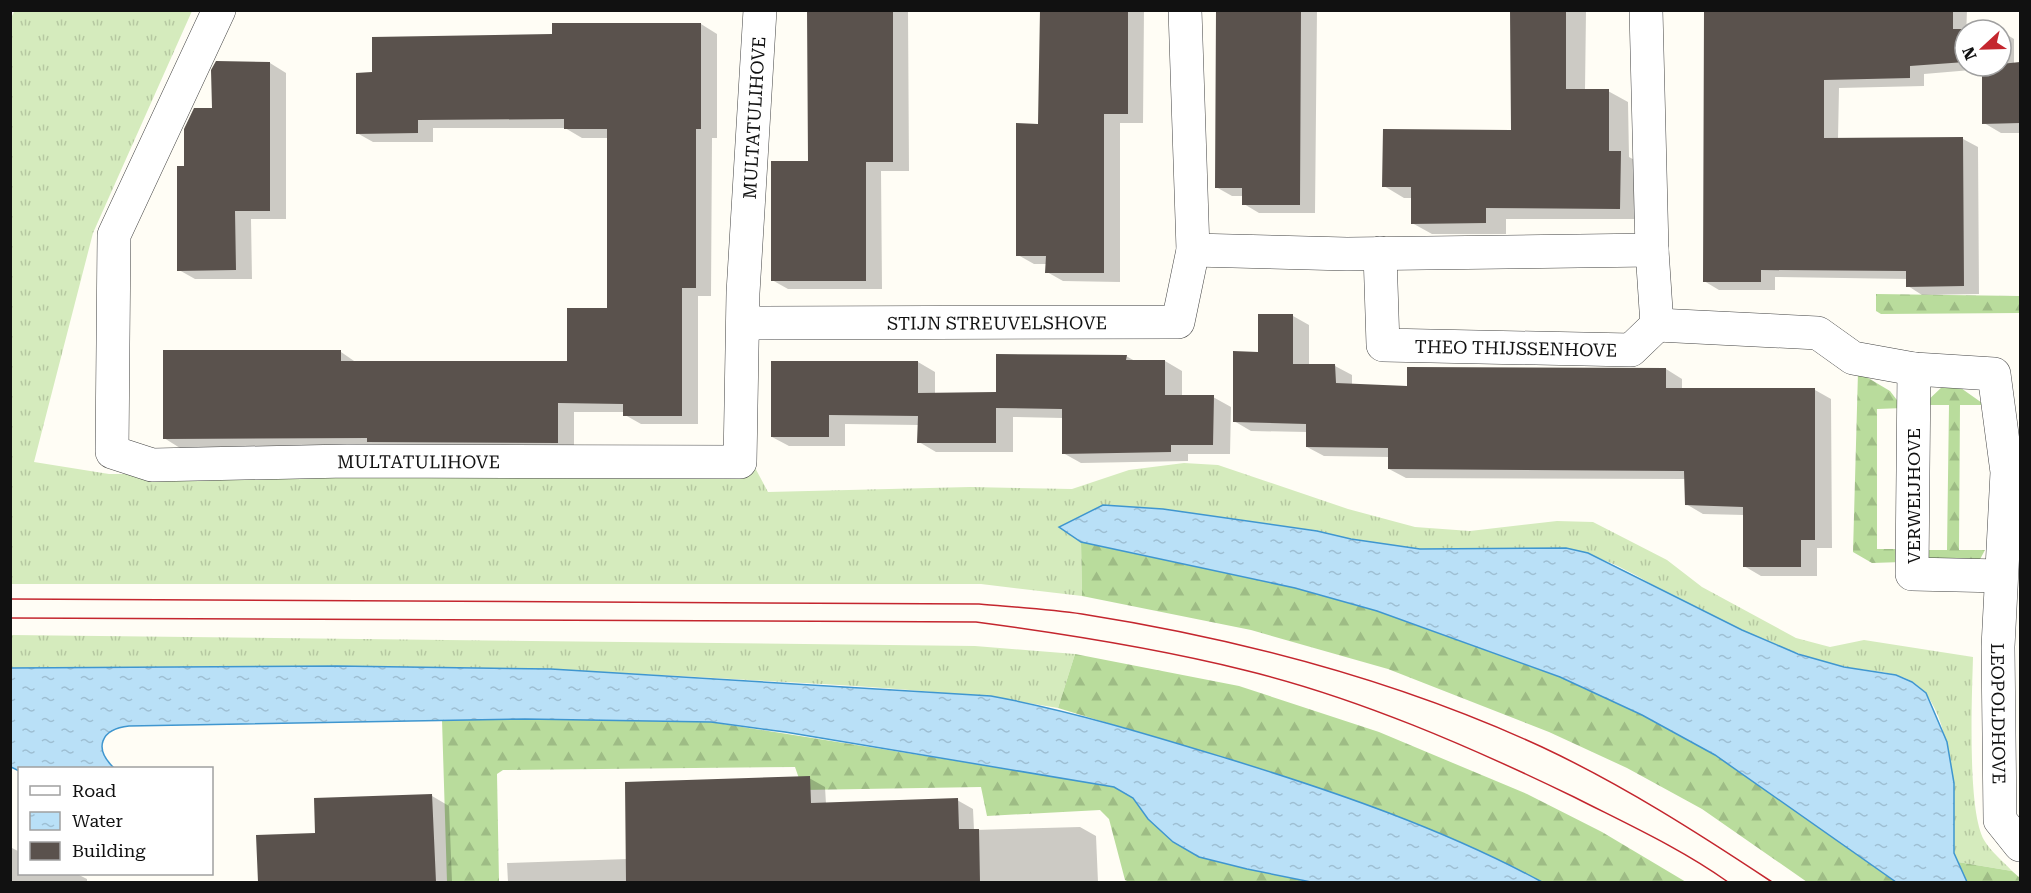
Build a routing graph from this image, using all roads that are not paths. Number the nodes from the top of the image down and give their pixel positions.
1 (219, 10) edge
2 (760, 10) edge
3 (1185, 10) edge
4 (1646, 10) edge
5 (1193, 250) junction
6 (1652, 250) junction
7 (1380, 254) junction
8 (743, 323) junction
9 (1657, 325) junction
10 (1914, 369) junction
11 (2014, 472) edge
12 (2001, 576) junction
13 (2020, 845) edge

1 - 8 street, MULTATULIHOVE
2 - 8 street, MULTATULIHOVE
3 - 5 street
4 - 6 street
5 - 7 street
5 - 8 street, STIJN STREUVELSHOVE
6 - 7 street
6 - 9 street
7 - 9 street, THEO THIJSSENHOVE
9 - 10 street
10 - 11 street
10 - 12 street, VERWEIJHOVE
11 - 12 street
12 - 13 street, LEOPOLDHOVE

